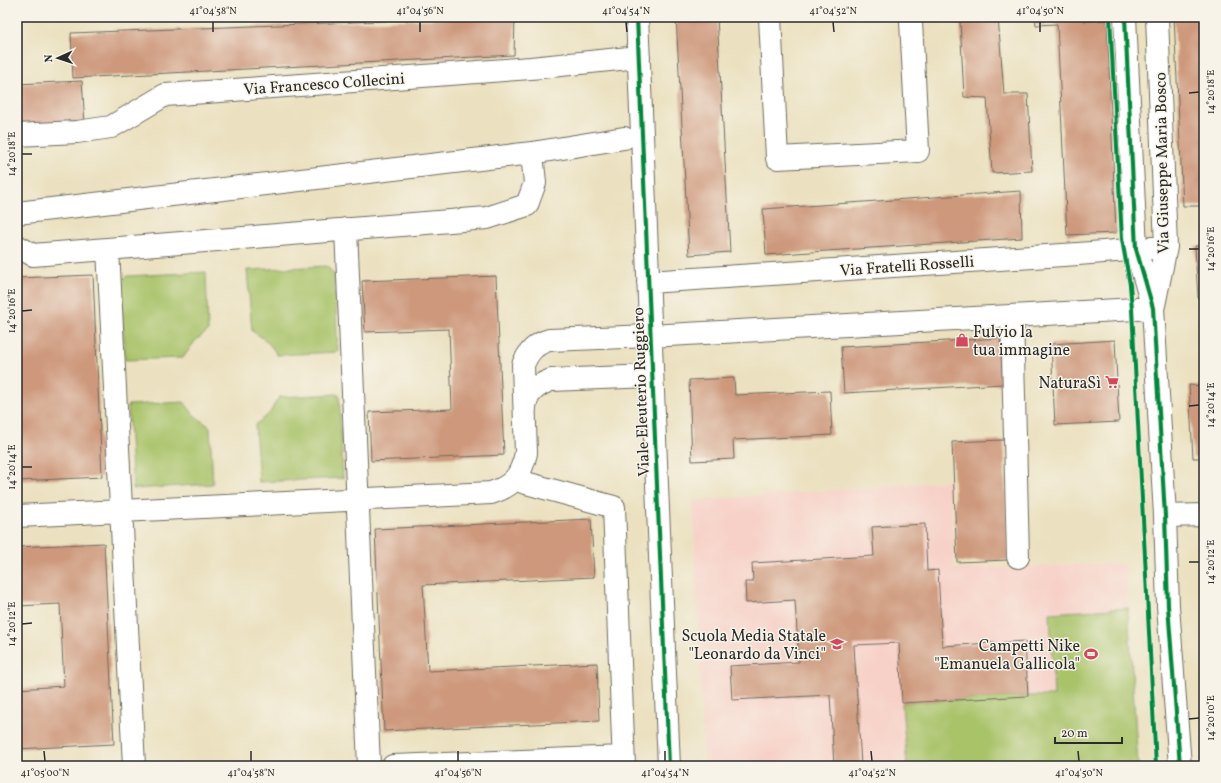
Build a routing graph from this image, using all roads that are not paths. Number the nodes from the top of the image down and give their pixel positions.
1 (637, 17) edge
2 (770, 17) edge
3 (1125, 17) edge
4 (1157, 17) edge
5 (911, 22) dead end
6 (639, 57) junction
7 (17, 135) edge
8 (624, 138) dead end
9 (532, 153) junction
10 (17, 213) edge
11 (346, 229) junction
12 (17, 246) edge
13 (1166, 248) junction
14 (108, 249) junction
15 (1136, 249) junction
16 (648, 282) junction
17 (1153, 308) junction
18 (1012, 316) junction
19 (650, 336) junction
20 (652, 376) junction
21 (524, 417) junction
22 (515, 480) junction
23 (358, 500) junction
24 (121, 511) junction
25 (1204, 514) edge
26 (17, 516) edge
27 (1165, 516) junction
28 (1018, 557) dead end
29 (624, 761) edge
30 (134, 766) edge
31 (368, 766) edge
32 (393, 766) edge
33 (669, 766) edge
34 (1180, 766) edge

1 - 6 street, Viale Eleuterio Ruggiero
2 - 5 street
3 - 15 street, Via Giuseppe Maria Bosco
4 - 13 street, Via Giuseppe Maria Bosco
6 - 7 street, Via Francesco Collecini
6 - 16 street, Viale Eleuterio Ruggiero
8 - 9 street
9 - 10 street
9 - 11 street
11 - 14 street
11 - 23 street
12 - 14 street
13 - 15 street, Via Fratelli Rosselli
13 - 17 street, Via Giuseppe Maria Bosco
14 - 24 street
15 - 16 street, Via Fratelli Rosselli
15 - 17 street, Via Giuseppe Maria Bosco
16 - 19 street, Viale Eleuterio Ruggiero
17 - 18 street
17 - 27 street, Via Giuseppe Maria Bosco
18 - 19 street
18 - 28 street
19 - 20 street, Viale Eleuterio Ruggiero
19 - 21 street
20 - 21 street
20 - 33 street, Viale Eleuterio Ruggiero
21 - 22 street
22 - 23 street
22 - 29 street
23 - 24 street
23 - 31 street
24 - 26 street
24 - 30 street
25 - 27 street
27 - 34 street, Via Giuseppe Maria Bosco
29 - 32 street

